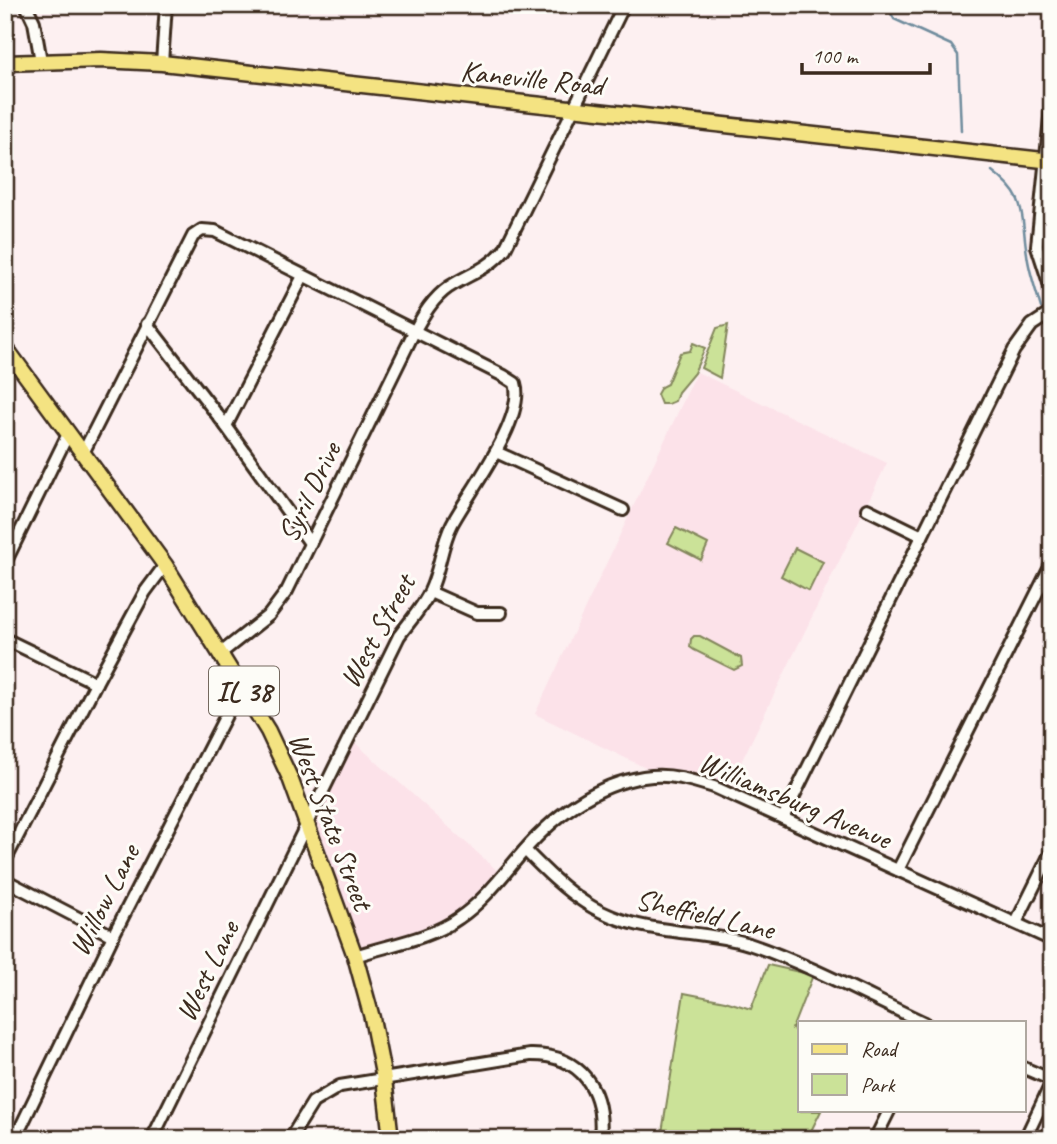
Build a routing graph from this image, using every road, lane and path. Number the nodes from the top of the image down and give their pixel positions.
1 (26, 5) edge
2 (166, 5) edge
3 (624, 5) edge
4 (41, 61) junction
5 (5, 63) edge
6 (162, 63) junction
7 (1052, 98) edge
8 (573, 109) junction
9 (1048, 161) edge
10 (303, 276) junction
11 (1052, 292) edge
12 (1052, 312) edge
13 (147, 324) junction
14 (414, 332) junction
15 (5, 347) edge
16 (226, 426) junction
17 (68, 433) junction
18 (496, 452) junction
19 (83, 453) junction
20 (867, 509) dead end
21 (623, 510) dead end
22 (922, 536) junction
23 (310, 543) junction
24 (5, 563) edge
25 (1052, 563) edge
26 (165, 565) junction
27 (430, 592) junction
28 (501, 613) dead end
29 (5, 639) edge
30 (221, 653) junction
31 (96, 683) junction
32 (241, 686) junction
33 (783, 818) junction
34 (306, 824) junction
35 (525, 850) junction
36 (1052, 850) edge
37 (5, 861) edge
38 (898, 870) junction
39 (5, 880) edge
40 (1016, 923) junction
41 (113, 936) junction
42 (1052, 940) edge
43 (355, 956) junction
44 (921, 1021) edge
45 (1026, 1069) edge
46 (384, 1079) junction
47 (1052, 1081) edge
48 (888, 1112) edge
49 (5, 1128) edge
50 (20, 1137) edge
51 (152, 1139) edge
52 (290, 1139) edge
53 (391, 1139) edge
54 (600, 1139) edge
55 (875, 1139) edge
56 (1025, 1139) edge

1 - 4 street
2 - 6 street
3 - 8 street, Syril Drive
4 - 5 main road, Kaneville Road
4 - 6 main road, Kaneville Road
6 - 8 main road, Kaneville Road
7 - 9 street
8 - 9 main road, Kaneville Road
8 - 14 street, Syril Drive
9 - 11 street
10 - 13 street
10 - 14 street
10 - 16 street
12 - 22 street
13 - 16 street
13 - 19 street
14 - 18 street, West Street
14 - 23 street, Syril Drive
15 - 17 main road, West State Street / IL 38
16 - 23 street
17 - 19 main road, West State Street / IL 38
17 - 24 street
18 - 21 street
18 - 27 street, West Street
19 - 26 main road, West State Street / IL 38
20 - 22 street
22 - 33 street
23 - 30 street, Syril Drive
25 - 38 street
26 - 30 main road, West State Street / IL 38
26 - 31 street
27 - 28 street
27 - 34 street, West Street
29 - 31 street
30 - 32 main road, West State Street / IL 38
31 - 37 street
32 - 34 main road, West State Street / IL 38
32 - 41 street, Willow Lane
33 - 35 street, Williamsburg Avenue
33 - 38 street, Williamsburg Avenue
34 - 43 main road, West State Street / IL 38
34 - 51 street, West Lane
35 - 43 street, Williamsburg Avenue
35 - 44 street, Sheffield Lane
36 - 40 street
38 - 40 street, Williamsburg Avenue
39 - 41 street
40 - 42 street, Williamsburg Avenue
41 - 50 street, Willow Lane
43 - 46 main road, West State Street / IL 38
45 - 47 street
46 - 52 street
46 - 53 main road, West State Street / IL 38
46 - 54 street
47 - 56 street
48 - 55 street
49 - 50 street

